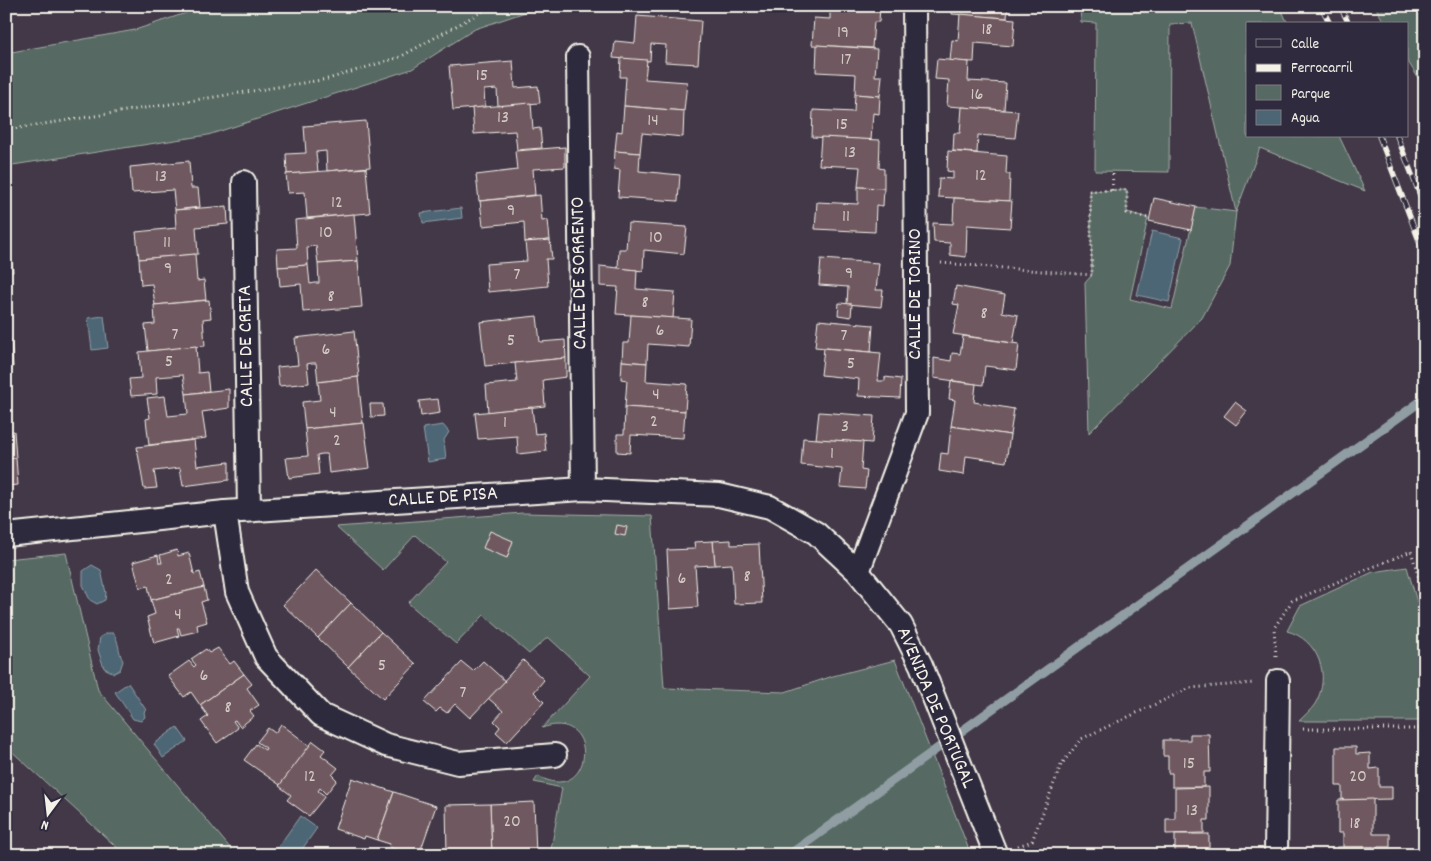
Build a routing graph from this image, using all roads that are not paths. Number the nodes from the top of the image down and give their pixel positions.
1 (914, 6) edge
2 (578, 57) dead end
3 (244, 182) dead end
4 (583, 489) junction
5 (249, 510) junction
6 (225, 512) junction
7 (6, 535) edge
8 (858, 572) junction
9 (1278, 681) road end
10 (555, 755) dead end
11 (996, 854) edge
12 (1276, 855) edge

1 - 8 street, CALLE DE TORINO
2 - 4 street, CALLE DE SORRENTO
3 - 5 street, CALLE DE CRETA
4 - 5 street, CALLE DE PISA
4 - 8 street, CALLE DE PISA
5 - 6 street, CALLE DE PISA
6 - 7 street, CALLE DE PISA
6 - 10 street
8 - 11 street, AVENIDA DE PORTUGAL
9 - 12 street

